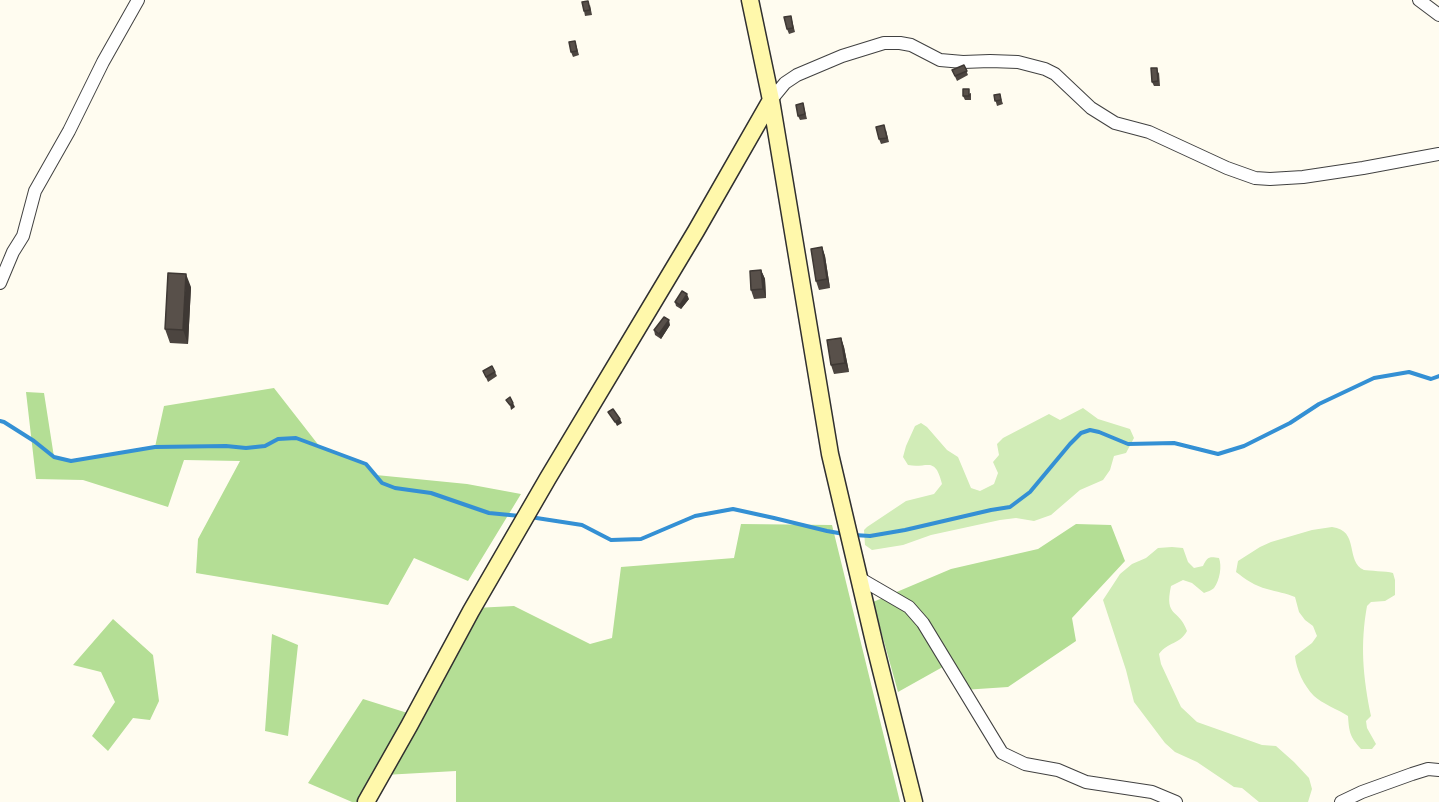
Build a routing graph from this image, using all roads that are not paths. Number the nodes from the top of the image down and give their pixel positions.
1 (138, 0) edge
2 (750, 0) edge
3 (1419, 0) edge
4 (1439, 15) edge
5 (771, 100) junction
6 (1439, 154) edge
7 (0, 283) edge
8 (859, 578) junction
9 (1439, 770) edge
10 (366, 802) edge
11 (914, 802) edge
12 (1176, 802) edge
13 (1341, 802) edge

1 - 7 street
2 - 5 street
3 - 4 street
5 - 6 street
5 - 8 street
5 - 10 street
8 - 11 street
8 - 12 street
9 - 13 street

